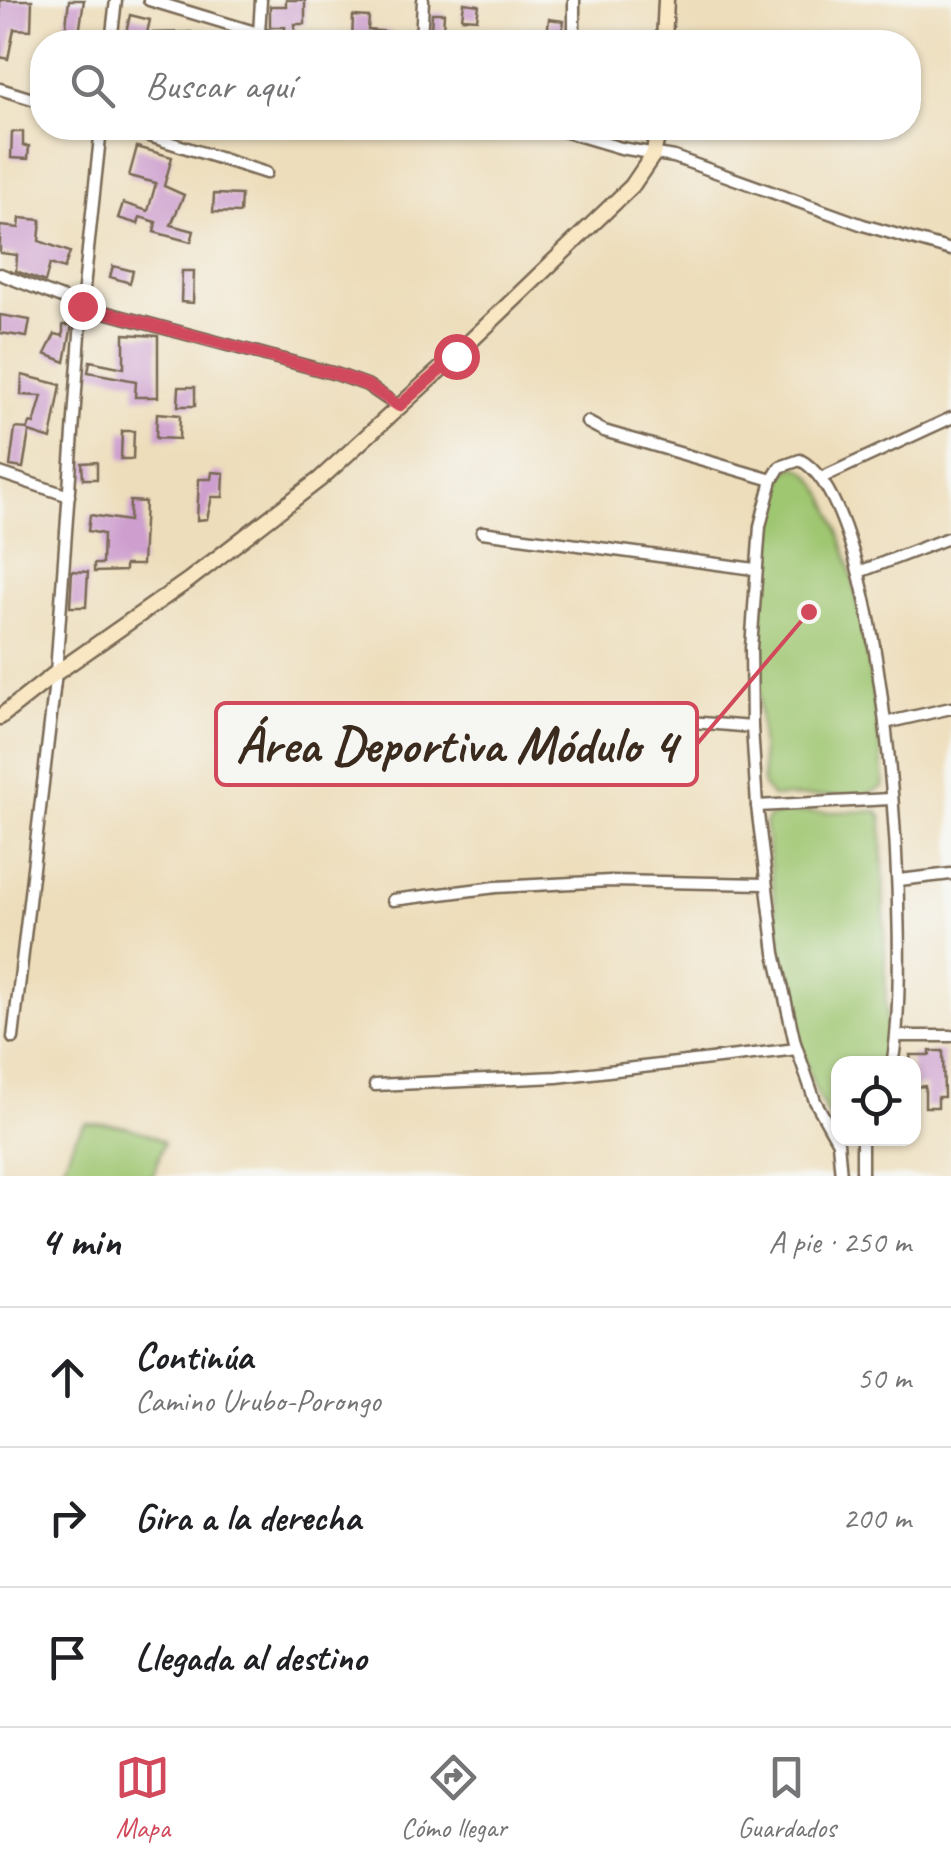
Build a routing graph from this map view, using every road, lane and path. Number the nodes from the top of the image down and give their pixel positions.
1 (116, 0) edge
2 (148, 0) edge
3 (262, 0) edge
4 (423, 0) edge
5 (574, 0) edge
6 (666, 0) edge
7 (113, 30) edge
8 (246, 30) edge
9 (259, 30) edge
10 (422, 30) edge
11 (574, 30) edge
12 (665, 30) edge
13 (0, 90) edge
14 (30, 99) edge
15 (101, 140) edge
16 (162, 140) edge
17 (602, 140) edge
18 (657, 140) edge
19 (654, 156) junction
20 (266, 173) dead end
21 (951, 250) edge
22 (0, 274) edge
23 (82, 306) junction
24 (399, 406) junction
25 (951, 418) edge
26 (587, 422) dead end
27 (0, 473) edge
28 (821, 478) junction
29 (772, 480) junction
30 (69, 496) junction
31 (482, 532) dead end
32 (951, 537) edge
33 (754, 570) junction
34 (860, 572) junction
35 (56, 674) junction
36 (951, 708) edge
37 (399, 712) dead end
38 (0, 718) edge
39 (885, 723) junction
40 (752, 727) junction
41 (890, 799) junction
42 (756, 806) junction
43 (951, 874) edge
44 (899, 880) junction
45 (765, 884) junction
46 (393, 900) dead end
47 (898, 1036) junction
48 (951, 1036) edge
49 (12, 1038) dead end
50 (797, 1050) junction
51 (894, 1056) edge
52 (375, 1085) dead end
53 (831, 1130) edge
54 (838, 1146) edge
55 (864, 1146) edge
56 (840, 1176) edge
57 (862, 1176) edge

1 - 7 street
2 - 8 street
3 - 9 street
4 - 10 street
5 - 11 street
6 - 12 main road
13 - 14 street
15 - 23 street
16 - 20 street
17 - 19 street
18 - 19 main road
19 - 21 street
19 - 24 main road
22 - 23 street
23 - 24 street
23 - 30 street
24 - 35 main road
25 - 28 street
26 - 29 street
27 - 30 street
28 - 29 street
28 - 34 street
29 - 33 street
30 - 35 street
31 - 33 street
32 - 34 street
33 - 40 street
34 - 39 street
35 - 38 main road
35 - 49 street
36 - 39 street
37 - 40 street
39 - 41 street
40 - 42 street
41 - 42 street
41 - 44 street
42 - 45 street
43 - 44 street
44 - 47 street
45 - 46 street
45 - 50 street
47 - 48 street
47 - 51 street
50 - 52 street
50 - 53 street
54 - 56 street
55 - 57 street

